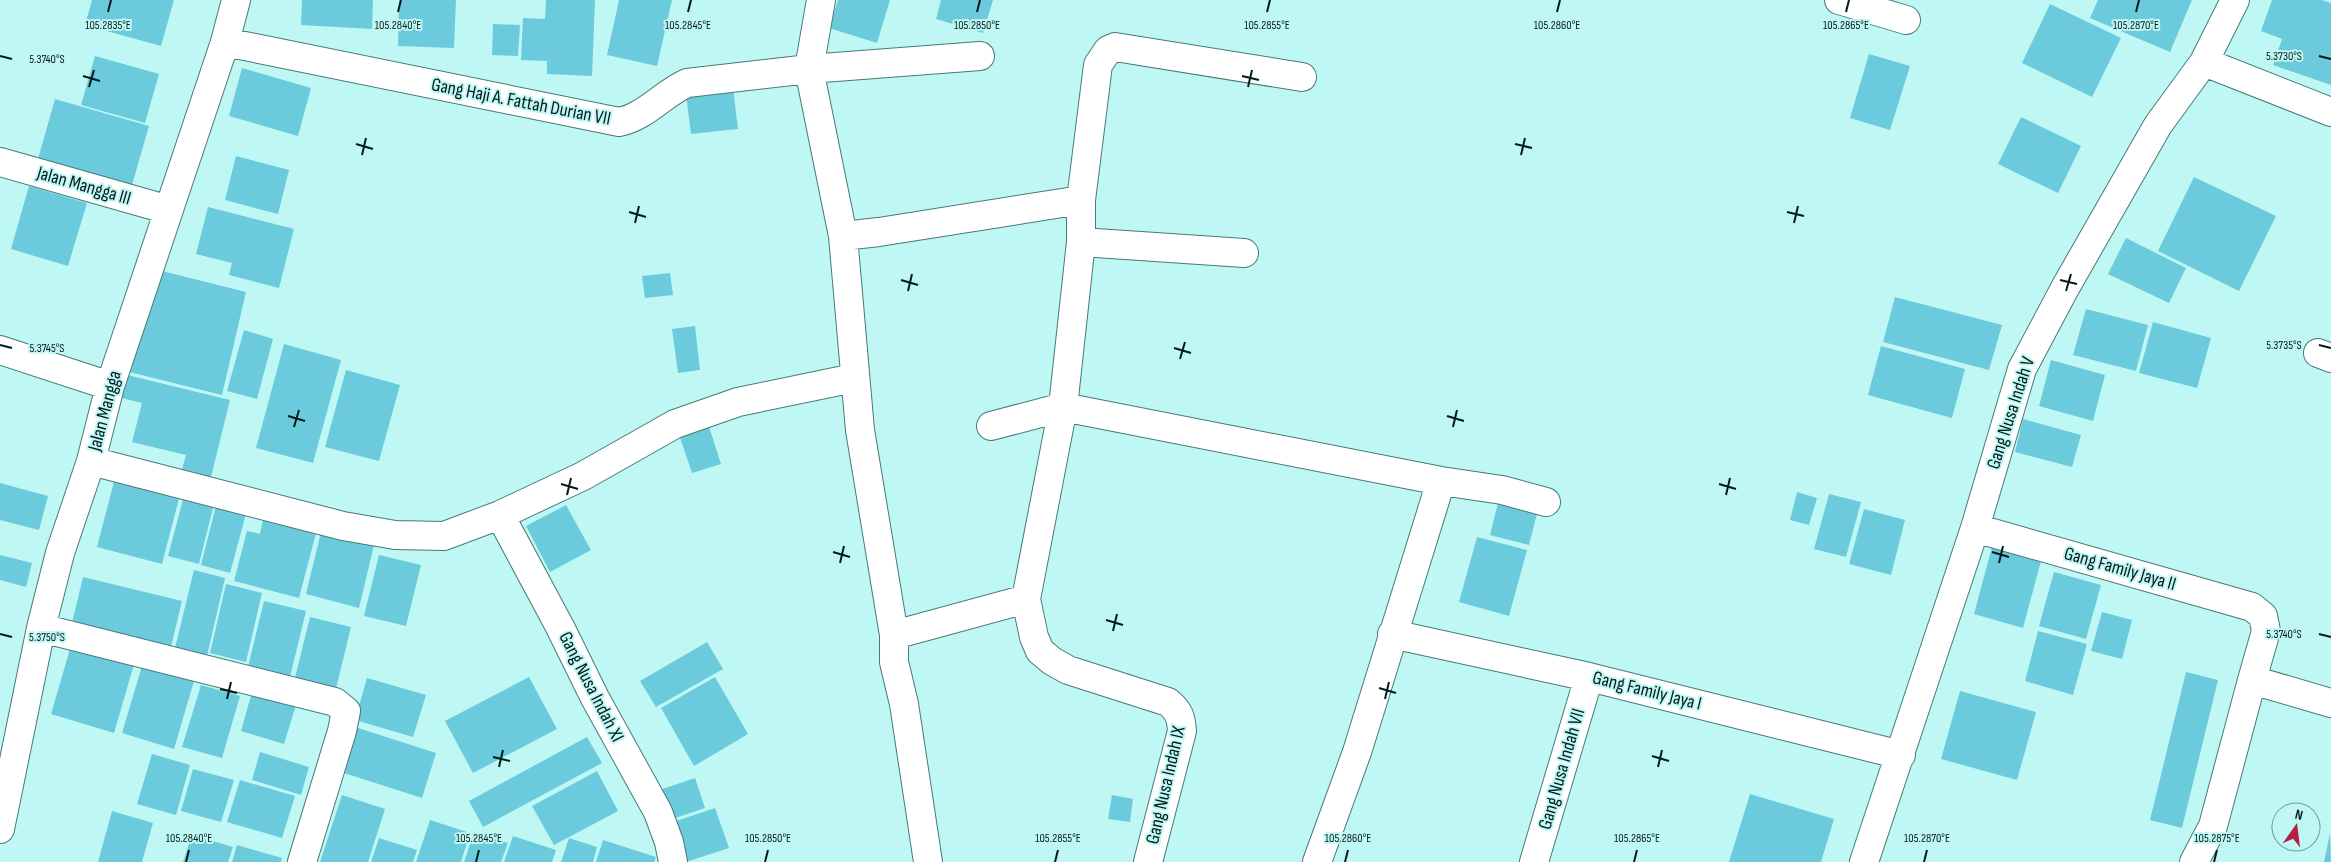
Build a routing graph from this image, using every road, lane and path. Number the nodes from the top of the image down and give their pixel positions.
1 (236, 0) edge
2 (821, 0) edge
3 (1839, 0) edge
4 (2235, 0) edge
5 (1906, 20) dead end
6 (225, 42) junction
7 (980, 56) dead end
8 (2204, 62) junction
9 (809, 69) junction
10 (1302, 77) dead end
11 (2331, 112) edge
12 (0, 162) edge
13 (1082, 200) junction
14 (169, 210) junction
15 (843, 236) junction
16 (1081, 242) junction
17 (1244, 253) dead end
18 (0, 350) edge
19 (854, 378) junction
20 (110, 386) junction
21 (1063, 407) junction
22 (991, 426) dead end
23 (91, 460) junction
24 (1441, 482) junction
25 (1546, 502) dead end
26 (500, 515) junction
27 (1975, 528) junction
28 (1026, 599) junction
29 (41, 628) junction
30 (1392, 634) junction
31 (894, 635) junction
32 (1589, 677) junction
33 (2252, 680) junction
34 (2331, 703) edge
35 (1901, 755) junction
36 (0, 829) edge
37 (302, 862) edge
38 (673, 862) edge
39 (928, 862) edge
40 (1148, 862) edge
41 (1317, 862) edge
42 (1534, 862) edge
43 (1864, 862) edge
44 (2194, 862) edge

1 - 6 street, Jalan Mangga
2 - 9 street
3 - 5 street
4 - 8 street, Gang Nusa Indah V
6 - 9 street, Gang Haji A. Fattah Durian VII
6 - 14 street, Jalan Mangga
7 - 9 street, Gang Haji A. Fattah Durian VII
8 - 11 street
8 - 27 street, Gang Nusa Indah V
9 - 15 street
10 - 13 street
12 - 14 street, Jalan Mangga III
13 - 15 street
13 - 16 street
14 - 20 street, Jalan Mangga
15 - 19 street
16 - 17 street
16 - 21 street
18 - 20 street
19 - 26 street
19 - 31 street
20 - 23 street, Jalan Mangga
21 - 22 street
21 - 24 street
21 - 28 street
23 - 26 street
23 - 29 street, Jalan Mangga
24 - 25 street
24 - 30 street
26 - 38 street, Gang Nusa Indah XI
27 - 33 street, Gang Family Jaya II
27 - 35 street, Gang Nusa Indah V
28 - 31 street
28 - 40 street, Gang Nusa Indah IX
29 - 36 street, Jalan Mangga
29 - 37 street
30 - 32 street, Gang Family Jaya I
30 - 41 street
31 - 39 street
32 - 35 street, Gang Family Jaya I
32 - 42 street, Gang Nusa Indah VII
33 - 34 street
33 - 44 street
35 - 43 street, Gang Nusa Indah V

